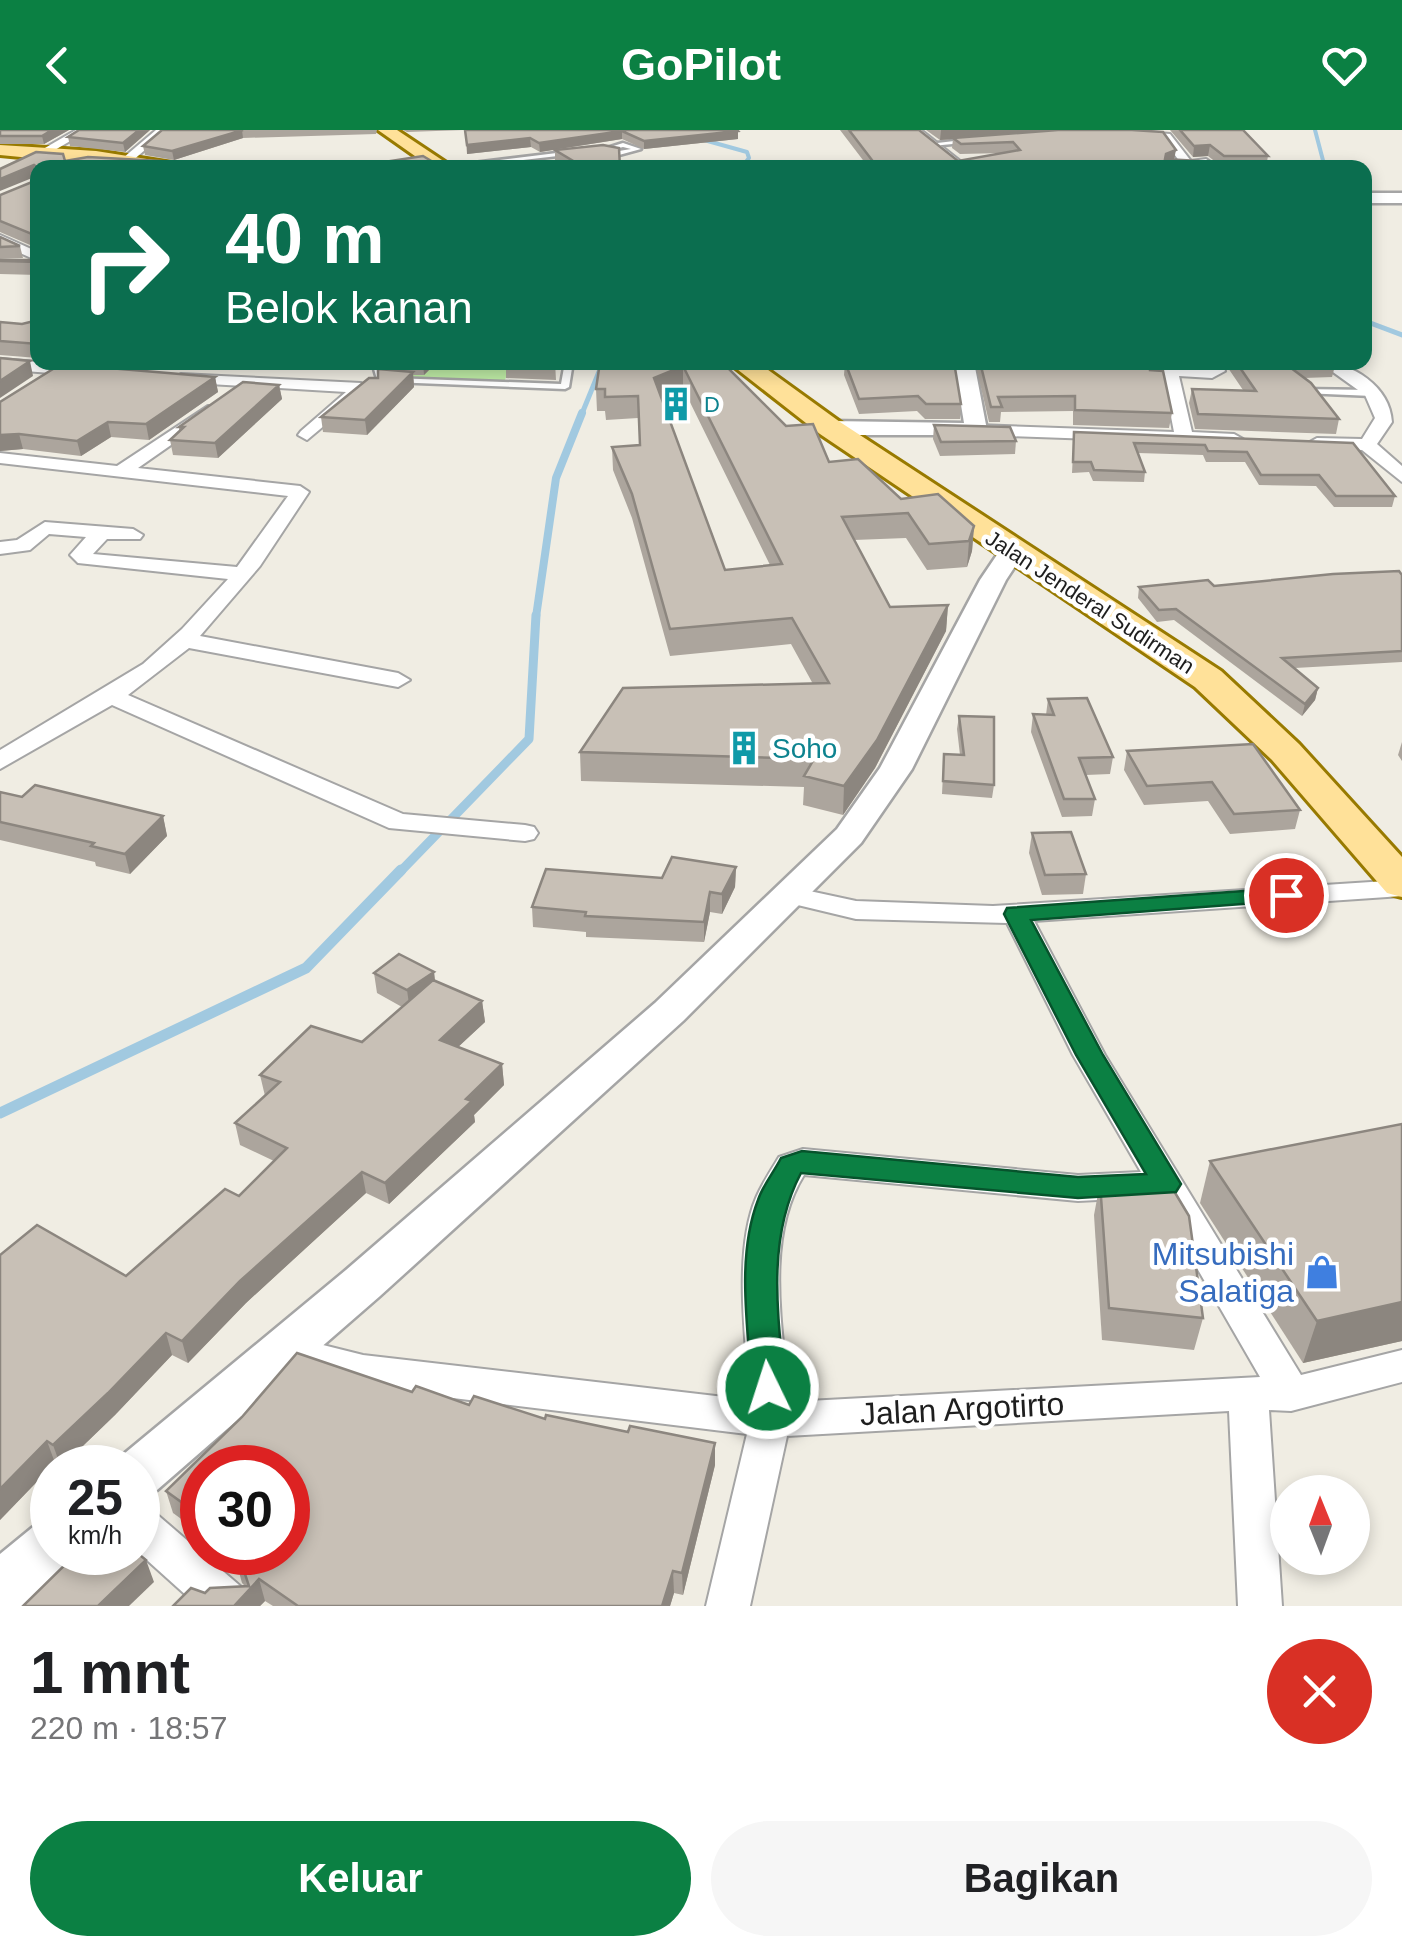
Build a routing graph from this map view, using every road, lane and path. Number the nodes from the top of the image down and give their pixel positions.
1 (84, 130) edge
2 (163, 130) edge
3 (386, 130) edge
4 (914, 130) edge
5 (922, 130) edge
6 (1127, 130) edge
7 (989, 140) edge
8 (932, 144) junction
9 (624, 145) junction
10 (0, 150) edge
11 (594, 151) edge
12 (606, 151) junction
13 (44, 152) junction
14 (576, 153) edge
15 (630, 153) junction
16 (96, 156) junction
17 (88, 160) edge
18 (126, 160) joint
19 (433, 160) edge
20 (510, 160) edge
21 (533, 160) edge
22 (958, 160) edge
23 (1184, 160) edge
24 (1372, 198) edge
25 (1402, 198) edge
26 (0, 239) edge
27 (30, 253) edge
28 (19, 266) edge
29 (30, 266) edge
30 (0, 364) edge
31 (30, 364) edge
32 (58, 370) edge
33 (96, 370) edge
34 (197, 370) edge
35 (360, 370) edge
36 (378, 370) edge
37 (568, 370) edge
38 (751, 370) edge
39 (965, 370) edge
40 (1159, 370) edge
41 (1215, 370) edge
42 (1338, 370) edge
43 (1170, 371) junction
44 (114, 373) edge
45 (163, 378) edge
46 (188, 380) junction
47 (250, 381) junction
48 (1295, 384) edge
49 (361, 388) junction
50 (30, 389) edge
51 (1372, 394) junction
52 (830, 428) junction
53 (976, 430) junction
54 (307, 435) dead end
55 (1184, 436) junction
56 (1257, 440) edge
57 (1294, 442) edge
58 (1368, 445) junction
59 (0, 458) edge
60 (122, 471) junction
61 (1402, 476) edge
62 (102, 532) junction
63 (133, 536) dead end
64 (0, 548) edge
65 (1012, 551) junction
66 (240, 574) junction
67 (184, 640) junction
68 (398, 680) dead end
69 (108, 695) junction
70 (0, 761) edge
71 (525, 833) dead end
72 (1402, 886) edge
73 (791, 896) junction
74 (1016, 914) junction
75 (1166, 1184) junction
76 (283, 1350) junction
77 (1402, 1366) edge
78 (1248, 1392) junction
79 (1292, 1394) junction
80 (771, 1420) junction
81 (160, 1455) edge
82 (160, 1544) edge
83 (30, 1563) edge
84 (0, 1588) edge
85 (230, 1606) edge
86 (728, 1606) edge
87 (1260, 1606) edge

1 - 13 street
2 - 18 street
3 - 19 main road
4 - 5 street
4 - 8 street
6 - 23 street
7 - 8 lane
8 - 22 street
9 - 12 lane
9 - 15 lane
9 - 15 lane
10 - 13 main road
11 - 12 lane
12 - 15 lane
12 - 21 lane
13 - 16 main road
14 - 20 lane
16 - 17 street
16 - 18 main road
24 - 25 street
26 - 27 street
28 - 29 street
30 - 31 street
32 - 50 street
33 - 44 street
34 - 46 street
35 - 49 street
36 - 37 lane
38 - 52 main road, Jalan Jenderal Sudirman
39 - 53 street
40 - 43 street
41 - 43 street
42 - 51 street
43 - 55 street
45 - 46 street
46 - 47 street
47 - 49 street
47 - 60 street
48 - 51 lane
49 - 54 street
51 - 58 street
52 - 53 street
52 - 65 main road, Jalan Jenderal Sudirman
53 - 55 street
55 - 56 street
57 - 58 street
58 - 61 street
59 - 60 street
60 - 66 street
62 - 63 street
62 - 64 street
62 - 66 street
65 - 72 main road, Jalan Jenderal Sudirman
65 - 73 street
66 - 67 street
67 - 68 street
67 - 69 street
69 - 70 street
69 - 71 street
72 - 74 street
73 - 74 street
73 - 76 street
74 - 75 street
75 - 79 street
75 - 80 street
76 - 80 street, Jalan Argotirto
76 - 81 street
77 - 79 street, Jalan Argotirto
78 - 79 street, Jalan Argotirto
78 - 80 street, Jalan Argotirto
78 - 87 street
80 - 86 street
82 - 85 street
83 - 84 street

